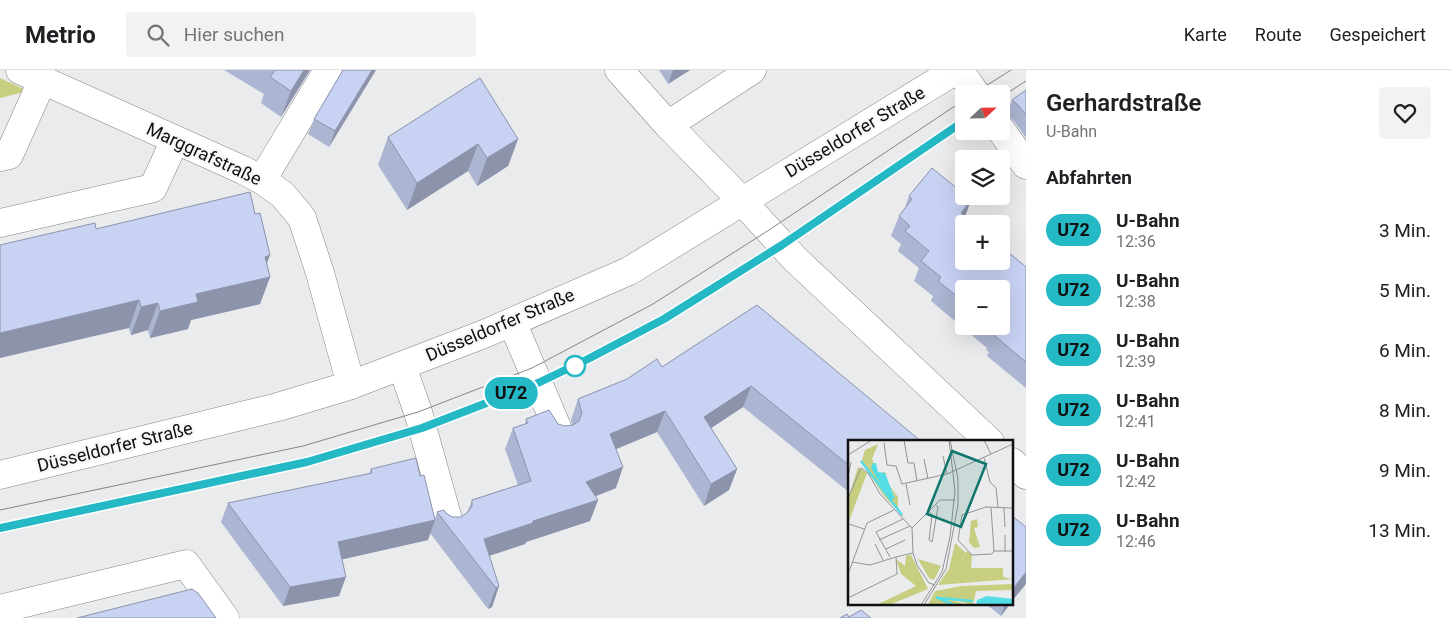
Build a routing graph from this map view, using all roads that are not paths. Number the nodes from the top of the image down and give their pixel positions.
1 (328, 70) edge
2 (619, 70) edge
3 (752, 70) edge
4 (958, 70) edge
5 (32, 75) edge
6 (969, 85) edge
7 (668, 125) junction
8 (175, 140) junction
9 (1008, 140) edge
10 (0, 157) edge
11 (1026, 165) edge
12 (262, 180) junction
13 (742, 200) junction
14 (0, 223) edge
15 (512, 322) junction
16 (402, 366) junction
17 (351, 384) junction
18 (559, 432) edge
19 (988, 440) edge
20 (1014, 464) edge
21 (0, 475) edge
22 (1026, 475) edge
23 (449, 523) edge
24 (0, 609) edge
25 (225, 618) edge

1 - 12 street
2 - 7 street
3 - 7 street
4 - 6 street
4 - 13 street, Düsseldorfer Straße
5 - 8 street, Marggrafstraße
5 - 10 street
7 - 13 street
8 - 12 street, Marggrafstraße
8 - 14 street
9 - 11 street
12 - 17 street, Marggrafstraße
13 - 15 street, Düsseldorfer Straße
13 - 19 street
15 - 16 street, Düsseldorfer Straße
15 - 18 street
16 - 17 street, Düsseldorfer Straße
16 - 23 street
17 - 21 street, Düsseldorfer Straße
20 - 22 street
24 - 25 street

